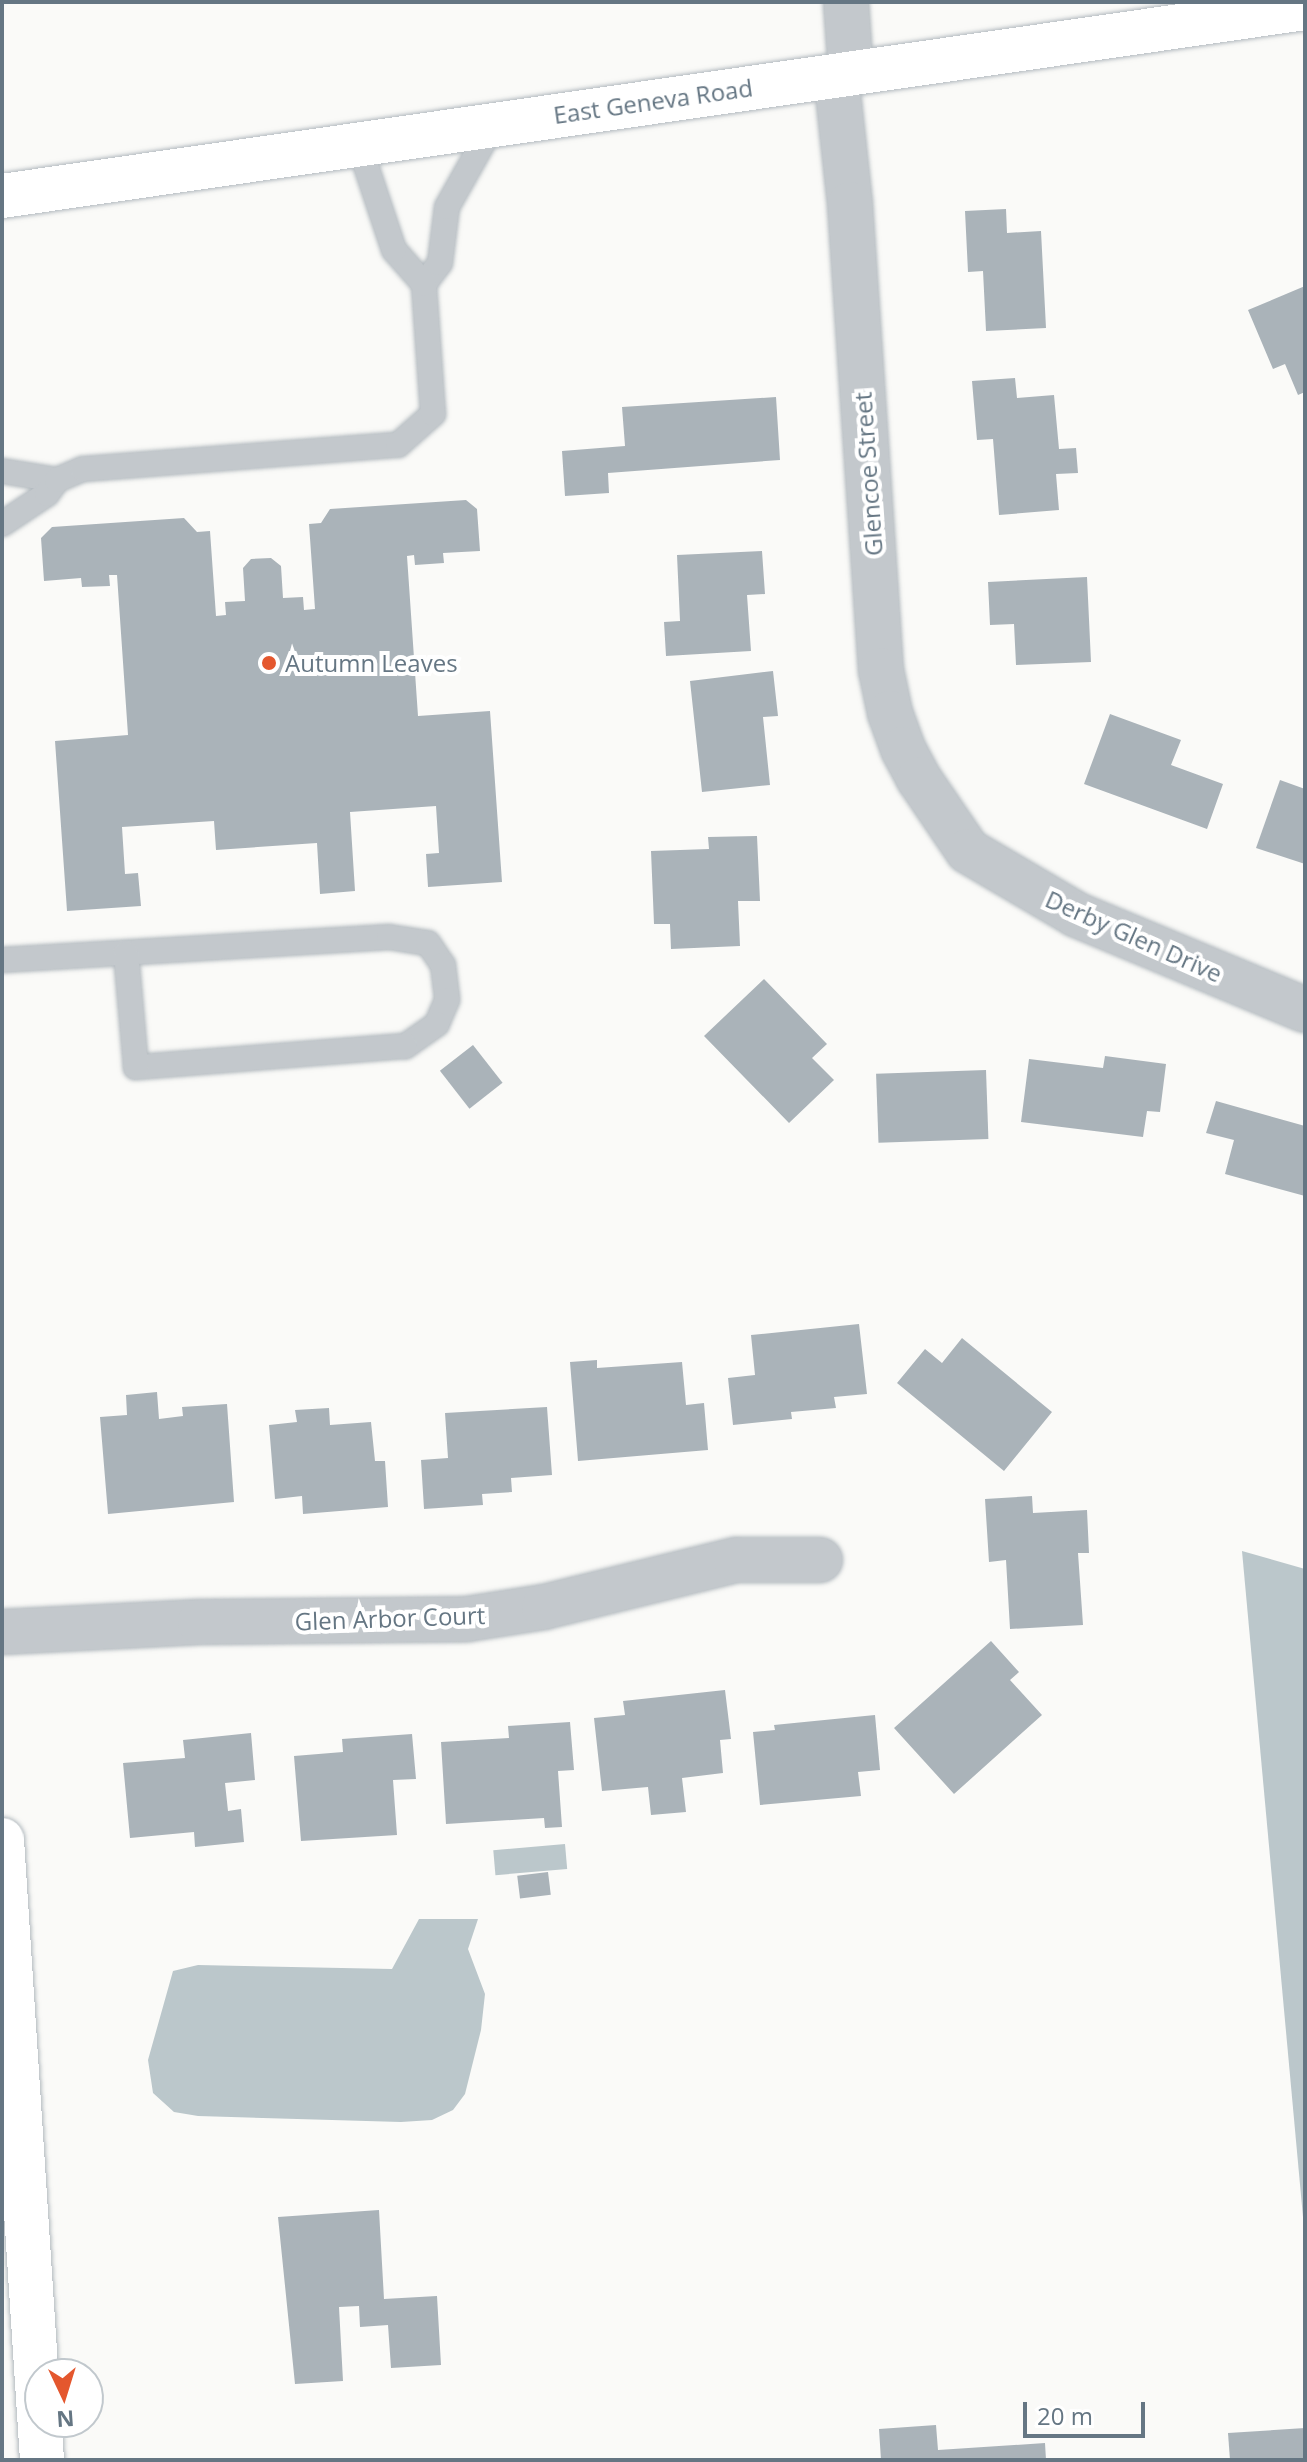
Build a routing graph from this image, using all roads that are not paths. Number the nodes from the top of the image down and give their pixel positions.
1 (846, 2) edge
2 (1305, 8) edge
3 (844, 74) junction
4 (493, 125) junction
5 (359, 145) junction
6 (2, 196) edge
7 (424, 284) junction
8 (2, 471) edge
9 (57, 480) junction
10 (2, 524) edge
11 (968, 851) joint
12 (126, 953) junction
13 (2, 960) edge
14 (1305, 1010) edge
15 (820, 1560) dead end
16 (2, 1632) edge
17 (2, 1840) edge
18 (42, 2460) edge

1 - 3 street, Glencoe Street
2 - 3 main road, East Geneva Road
3 - 4 main road, East Geneva Road
3 - 11 street, Glencoe Street
4 - 5 main road, East Geneva Road
4 - 7 lane
5 - 6 main road, East Geneva Road
5 - 7 lane
7 - 9 lane
8 - 9 lane
9 - 10 lane
11 - 14 street, Derby Glen Drive
12 - 12 lane
12 - 13 lane
15 - 16 street, Glen Arbor Court
17 - 18 main road

